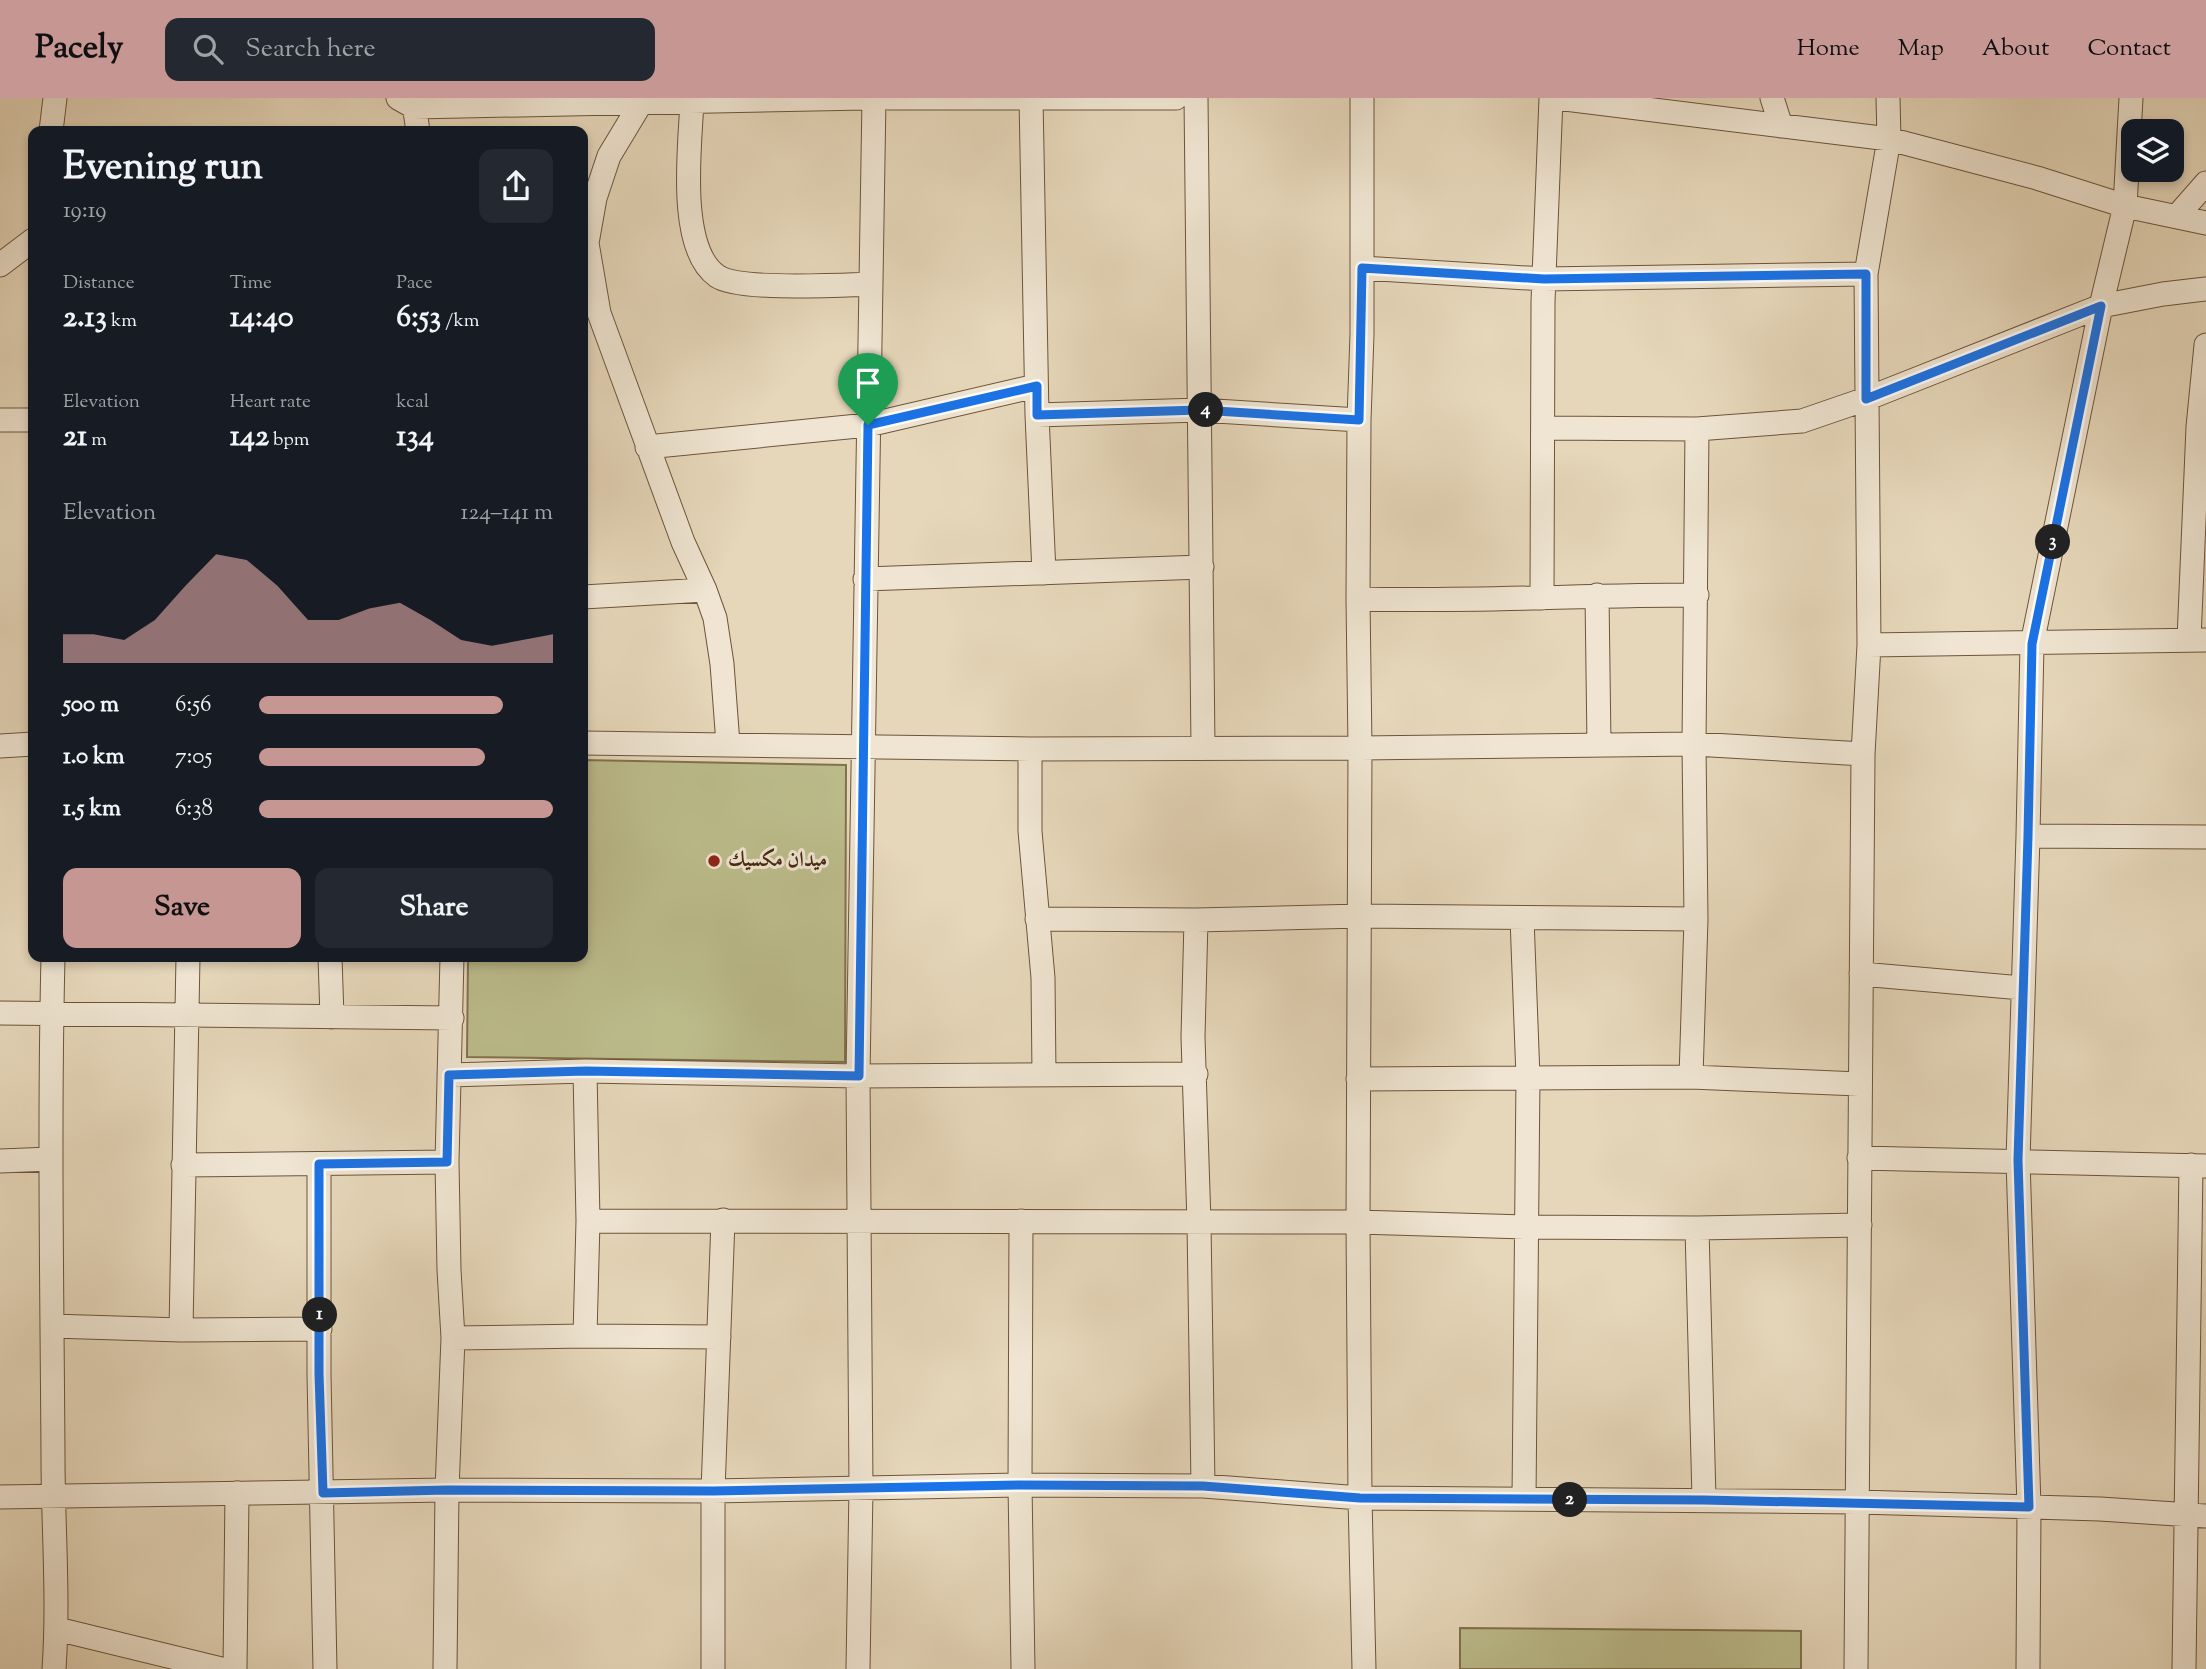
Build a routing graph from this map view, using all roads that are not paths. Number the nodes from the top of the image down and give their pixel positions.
1 (55, 98) edge
2 (866, 98) edge
3 (874, 98) edge
4 (889, 98) edge
5 (1176, 98) edge
6 (1196, 98) edge
7 (1362, 98) edge
8 (1551, 98) edge
9 (1558, 98) edge
10 (1772, 98) edge
11 (1888, 98) edge
12 (2130, 98) edge
13 (724, 99) edge
14 (1031, 99) edge
15 (408, 101) edge
16 (692, 102) junction
17 (641, 103) junction
18 (52, 126) edge
19 (416, 126) edge
20 (1781, 126) junction
21 (1889, 139) junction
22 (2206, 183) edge
23 (2125, 206) junction
24 (2177, 216) junction
25 (2206, 223) edge
26 (588, 230) edge
27 (28, 244) edge
28 (588, 258) edge
29 (0, 265) edge
30 (1362, 268) junction
31 (1866, 274) junction
32 (1544, 279) junction
33 (871, 284) junction
34 (2206, 289) edge
35 (2101, 306) junction
36 (2206, 345) edge
37 (1037, 386) junction
38 (1866, 399) junction
39 (1200, 410) junction
40 (1037, 415) junction
41 (28, 420) edge
42 (1359, 420) junction
43 (0, 421) edge
44 (868, 425) junction
45 (1543, 428) junction
46 (1698, 429) junction
47 (647, 447) junction
48 (1202, 567) junction
49 (1044, 573) junction
50 (865, 579) junction
51 (705, 590) junction
52 (1597, 595) junction
53 (1697, 595) junction
54 (588, 597) edge
55 (1542, 598) junction
56 (1358, 599) junction
57 (2198, 640) edge
58 (2032, 644) junction
59 (1869, 645) junction
60 (588, 743) edge
61 (28, 744) edge
62 (728, 744) junction
63 (1693, 744) junction
64 (1599, 745) junction
65 (0, 746) edge
66 (862, 746) junction
67 (1203, 747) junction
68 (1360, 748) junction
69 (1030, 749) junction
70 (1863, 754) junction
71 (2028, 836) junction
72 (2206, 837) edge
73 (1360, 916) junction
74 (1522, 918) junction
75 (1037, 919) junction
76 (1696, 919) junction
77 (1196, 920) junction
78 (52, 962) edge
79 (188, 962) edge
80 (330, 962) edge
81 (452, 962) edge
82 (1861, 974) junction
83 (2022, 988) junction
84 (0, 1013) edge
85 (51, 1013) junction
86 (186, 1015) junction
87 (332, 1017) junction
88 (452, 1018) junction
89 (586, 1071) junction
90 (1196, 1074) junction
91 (449, 1075) junction
92 (1044, 1075) junction
93 (859, 1076) junction
94 (1528, 1077) junction
95 (1691, 1077) junction
96 (1358, 1079) junction
97 (1859, 1084) junction
98 (1859, 1158) junction
99 (51, 1159) junction
100 (2018, 1160) junction
101 (0, 1161) edge
102 (447, 1162) junction
103 (319, 1164) junction
104 (183, 1165) junction
105 (2199, 1166) edge
106 (723, 1220) junction
107 (859, 1220) junction
108 (587, 1222) junction
109 (1021, 1222) junction
110 (1358, 1222) junction
111 (1199, 1223) junction
112 (1860, 1225) junction
113 (1525, 1227) junction
114 (1697, 1228) junction
115 (52, 1326) junction
116 (320, 1329) junction
117 (181, 1330) junction
118 (586, 1336) junction
119 (453, 1338) junction
120 (719, 1338) junction
121 (1020, 1485) junction
122 (1203, 1486) junction
123 (861, 1488) junction
124 (447, 1490) junction
125 (713, 1491) junction
126 (237, 1493) junction
127 (323, 1493) junction
128 (0, 1497) edge
129 (53, 1497) junction
130 (1360, 1498) junction
131 (1524, 1500) junction
132 (1704, 1500) junction
133 (1858, 1502) junction
134 (2029, 1507) junction
135 (2196, 1515) edge
136 (57, 1629) junction
137 (186, 1665) edge
138 (54, 1669) edge
139 (221, 1669) edge
140 (235, 1669) edge
141 (325, 1669) edge
142 (444, 1669) edge
143 (713, 1669) edge
144 (858, 1669) edge
145 (1023, 1669) edge
146 (1364, 1669) edge
147 (1856, 1669) edge
148 (2028, 1669) edge
149 (2184, 1669) edge

1 - 18 street
2 - 13 street
3 - 33 street
4 - 14 street
5 - 14 street
6 - 39 street
7 - 30 street
8 - 32 street
9 - 20 street
10 - 20 street
11 - 21 street
12 - 23 street
13 - 16 street
14 - 37 street
15 - 17 street
15 - 19 street
16 - 17 street
16 - 33 street
17 - 26 street
20 - 21 street
21 - 23 street
21 - 31 street
22 - 24 street
23 - 24 street
23 - 35 street
24 - 25 street
27 - 29 street
28 - 47 street
30 - 32 street
30 - 42 street
31 - 32 street
31 - 38 street
32 - 45 street
33 - 44 street
34 - 35 street
35 - 38 street
35 - 58 street
36 - 57 street
37 - 40 street
37 - 44 street
38 - 46 street
38 - 59 street
39 - 40 street
39 - 42 street
39 - 48 street
40 - 49 street
41 - 43 street
42 - 56 street
44 - 47 street
44 - 50 street
45 - 46 street
45 - 55 street
46 - 53 street
47 - 51 street
48 - 49 street
48 - 67 street
49 - 50 street
50 - 66 street
51 - 54 street
51 - 62 street
52 - 53 street
52 - 55 street
52 - 64 street
53 - 63 street
55 - 56 street
56 - 68 street
57 - 58 street
58 - 59 street
58 - 71 street
59 - 70 street
60 - 62 street
61 - 65 street
62 - 66 street
63 - 64 street
63 - 70 street
63 - 76 street
64 - 68 street
66 - 69 street
66 - 93 street
67 - 68 street
67 - 69 street
68 - 73 street
69 - 75 street
70 - 82 street
71 - 72 street
71 - 83 street
73 - 74 street
73 - 77 street
73 - 96 street
74 - 76 street
74 - 94 street
75 - 77 street
75 - 92 street
76 - 95 street
77 - 90 street
78 - 85 street
79 - 86 street
80 - 87 street
81 - 88 street
82 - 83 street
82 - 97 street
83 - 100 street
84 - 85 street
85 - 86 street
85 - 99 street
86 - 87 street
86 - 104 street
87 - 88 street
88 - 91 street
89 - 91 street
89 - 93 street
89 - 108 street
90 - 92 street
90 - 111 street
91 - 102 street
92 - 93 street
93 - 107 street
94 - 95 street
94 - 96 street
94 - 113 street
95 - 97 street
96 - 110 street
97 - 98 street
98 - 100 street
98 - 112 street
99 - 101 street
99 - 115 street
100 - 105 street
100 - 134 street
102 - 103 street
102 - 119 street
103 - 104 street
103 - 116 street
104 - 117 street
105 - 135 street
106 - 107 street
106 - 108 street
106 - 120 street
107 - 109 street
107 - 123 street
108 - 118 street
109 - 111 street
109 - 121 street
110 - 111 street
110 - 113 street
110 - 130 street
111 - 122 street
112 - 114 street
112 - 133 street
113 - 114 street
113 - 131 street
114 - 132 street
115 - 117 street
115 - 129 street
116 - 117 street
116 - 127 street
118 - 119 street
118 - 120 street
119 - 124 street
120 - 125 street
121 - 122 street
121 - 123 street
121 - 145 street
122 - 130 street
123 - 125 street
123 - 144 street
124 - 125 street
124 - 127 street
124 - 142 street
125 - 143 street
126 - 127 street
126 - 129 street
126 - 140 street
127 - 141 street
128 - 129 street
129 - 136 street
130 - 131 street
130 - 146 street
131 - 132 street
132 - 133 street
133 - 134 street
133 - 147 street
134 - 135 street
134 - 148 street
135 - 149 street
136 - 137 street
136 - 138 street
137 - 139 street

